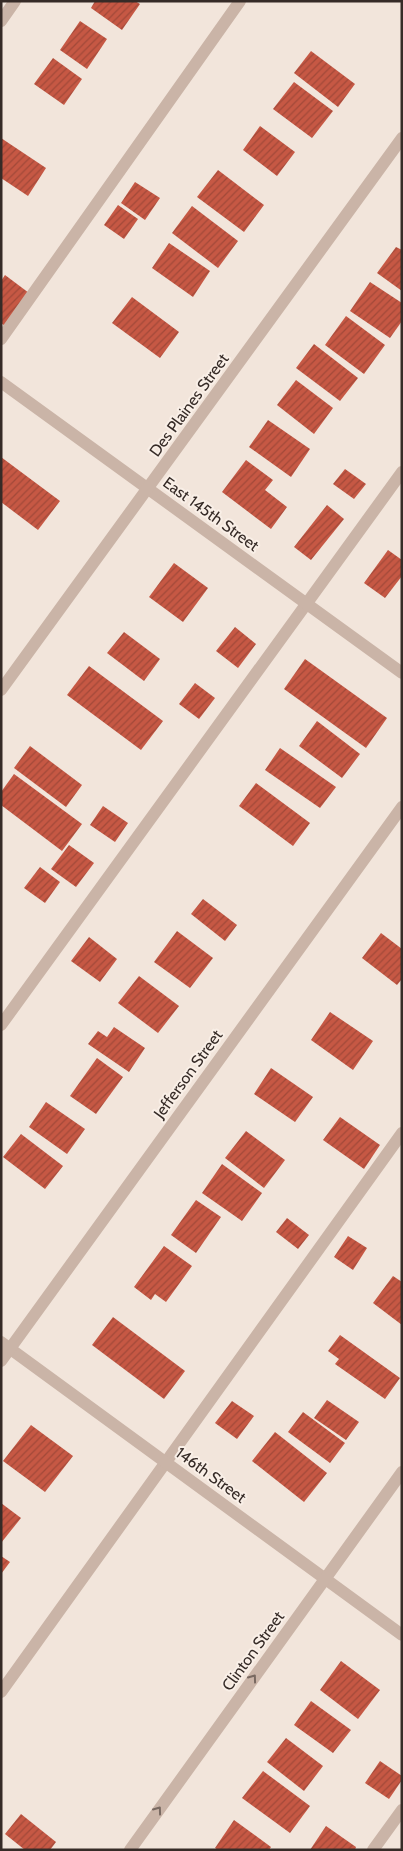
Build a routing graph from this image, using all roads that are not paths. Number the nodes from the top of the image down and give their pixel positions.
1 (15, 1) edge
2 (240, 1) edge
3 (1, 20) edge
4 (402, 138) edge
5 (1, 339) edge
6 (1, 382) edge
7 (402, 472) edge
8 (148, 489) junction
9 (306, 604) junction
10 (402, 673) edge
11 (1, 690) edge
12 (402, 807) edge
13 (1, 1025) edge
14 (402, 1133) edge
15 (6, 1345) edge
16 (1, 1361) edge
17 (166, 1463) junction
18 (402, 1472) edge
19 (324, 1579) junction
20 (402, 1635) edge
21 (1, 1692) edge
22 (402, 1810) edge
23 (130, 1850) edge
24 (373, 1850) edge

1 - 3 street
2 - 5 street
4 - 8 street, Des Plaines Street
6 - 8 street, East 145th Street
7 - 9 street
8 - 9 street, East 145th Street
8 - 11 street, Des Plaines Street
9 - 10 street, East 145th Street
9 - 13 street
12 - 15 street, Jefferson Street
14 - 17 street
15 - 16 street, Jefferson Street
15 - 17 street, 146th Street
17 - 19 street, 146th Street
17 - 21 street
18 - 19 street, Clinton Street
19 - 20 street, 146th Street
23 -> 19 street, Clinton Street
22 - 24 street

